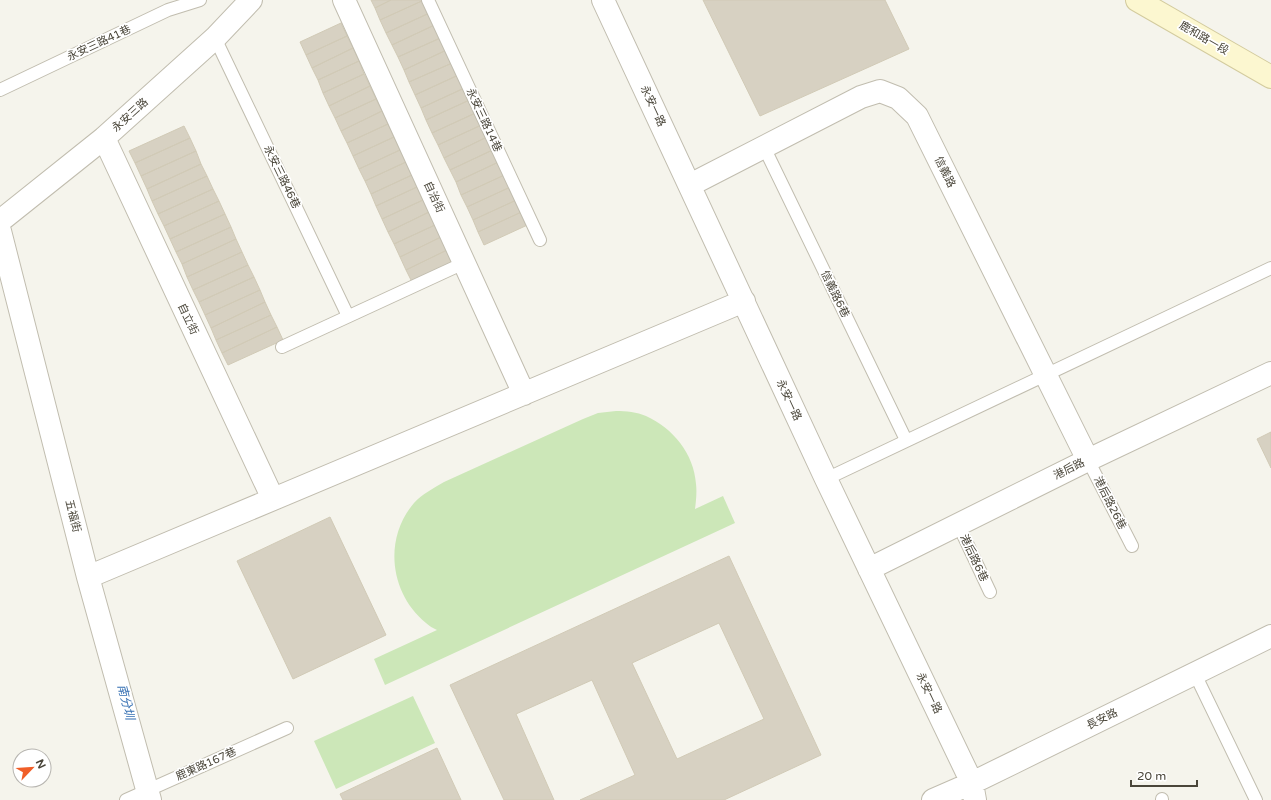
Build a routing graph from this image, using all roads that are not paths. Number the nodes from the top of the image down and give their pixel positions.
1 (200, 0) edge
2 (251, 0) edge
3 (344, 0) edge
4 (428, 0) edge
5 (603, 0) edge
6 (1137, 0) edge
7 (215, 38) junction
8 (1271, 77) edge
9 (0, 90) edge
10 (104, 138) junction
11 (764, 147) junction
12 (690, 185) junction
13 (0, 221) edge
14 (0, 231) edge
15 (540, 240) dead end
16 (464, 263) junction
17 (1271, 268) edge
18 (744, 301) junction
19 (348, 316) junction
20 (282, 346) dead end
21 (1271, 373) edge
22 (1046, 375) junction
23 (524, 394) junction
24 (906, 440) junction
25 (1088, 460) junction
26 (826, 478) junction
27 (273, 499) junction
28 (958, 524) junction
29 (1132, 546) dead end
30 (870, 569) junction
31 (88, 577) junction
32 (990, 592) dead end
33 (1271, 636) edge
34 (1195, 674) junction
35 (287, 728) dead end
36 (973, 791) edge
37 (149, 795) edge
38 (126, 800) edge
39 (933, 800) edge
40 (1256, 800) edge

1 - 9 lane, 永安三路41巷
2 - 7 street, 永安三路
3 - 16 street, 自治街
4 - 15 lane, 永安三路14巷
5 - 12 street, 永安一路
6 - 8 main road, 鹿和路一段
7 - 10 street, 永安三路
7 - 19 lane, 永安三路46巷
10 - 13 street, 永安三路
10 - 27 street, 自立街
11 - 12 street, 信義路
11 - 22 street, 信義路
11 - 24 lane, 信義路6巷
12 - 18 street, 永安一路
14 - 31 street, 五福街
16 - 19 lane
16 - 23 street, 自治街
17 - 22 lane
18 - 23 street
18 - 26 street, 永安一路
19 - 20 lane
21 - 25 street, 港后路
22 - 24 lane
22 - 25 street, 信義路
23 - 27 street
24 - 26 lane
25 - 28 street, 港后路
25 - 29 lane, 港后路26巷
26 - 30 street, 永安一路
27 - 31 street
28 - 30 street, 港后路
28 - 32 lane, 港后路6巷
30 - 36 street, 永安一路
31 - 37 street, 五福街
33 - 34 street, 長安路
34 - 36 street, 長安路
34 - 40 lane
35 - 37 lane, 鹿東路167巷
36 - 39 street, 長安路
37 - 38 lane, 鹿東路167巷

